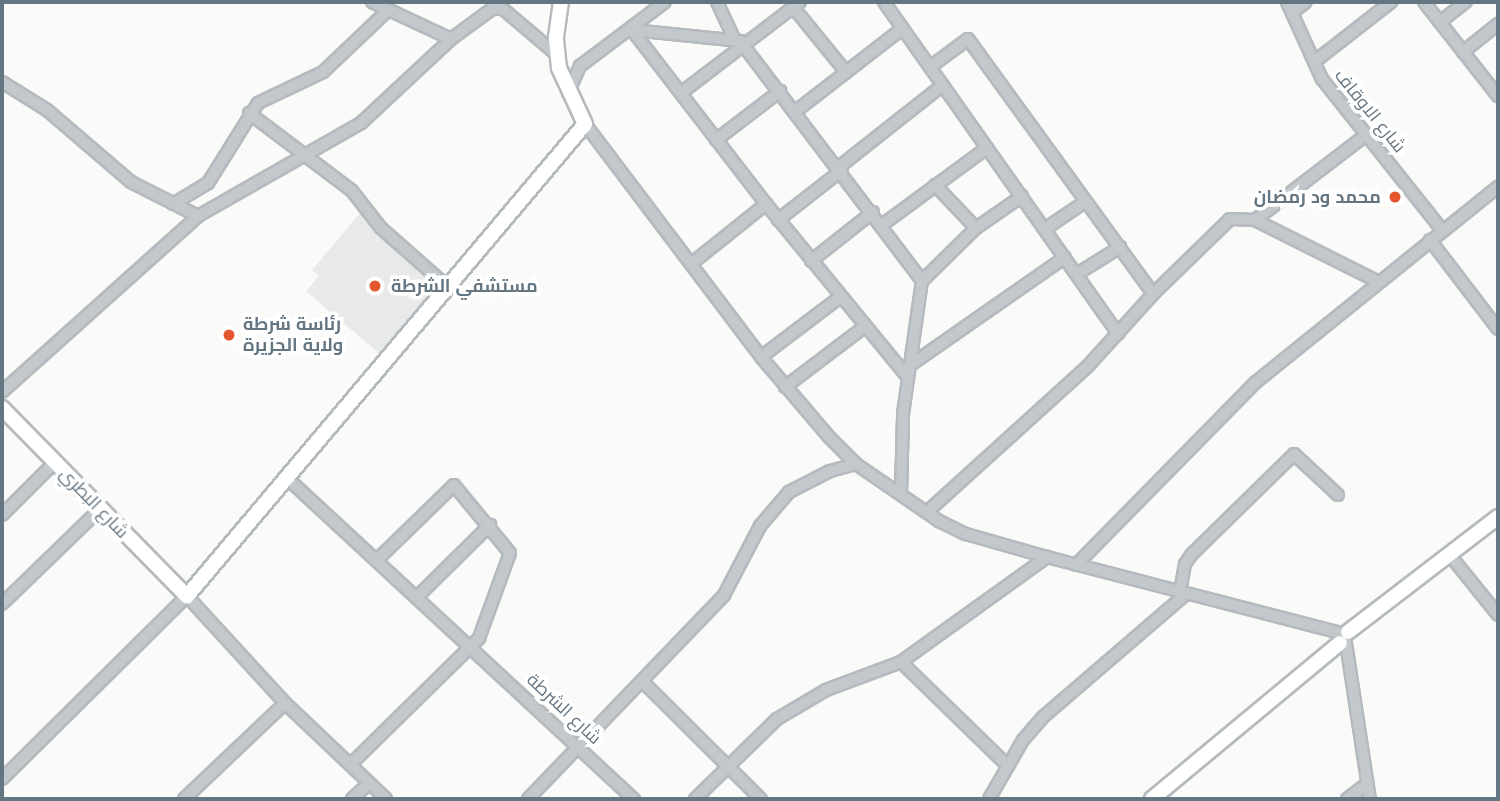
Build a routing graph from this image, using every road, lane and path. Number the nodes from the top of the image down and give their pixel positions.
1 (372, 2) edge
2 (561, 2) edge
3 (665, 2) edge
4 (717, 2) edge
5 (884, 2) edge
6 (1287, 2) edge
7 (1306, 2) edge
8 (1424, 2) edge
9 (1466, 2) edge
10 (797, 4) edge
11 (1383, 4) edge
12 (387, 11) junction
13 (1293, 12) junction
14 (1440, 22) junction
15 (1498, 24) edge
16 (903, 28) junction
17 (632, 30) junction
18 (451, 39) junction
19 (739, 41) junction
20 (1463, 52) junction
21 (556, 54) junction
22 (1314, 62) junction
23 (930, 67) junction
24 (846, 72) junction
25 (2, 82) edge
26 (943, 85) junction
27 (780, 91) junction
28 (568, 93) junction
29 (681, 93) junction
30 (1498, 96) edge
31 (796, 111) junction
32 (249, 113) junction
33 (586, 124) junction
34 (1367, 134) junction
35 (716, 140) junction
36 (987, 148) junction
37 (305, 153) junction
38 (840, 169) junction
39 (935, 185) junction
40 (1498, 187) edge
41 (1022, 197) junction
42 (1083, 203) junction
43 (173, 204) junction
44 (765, 204) junction
45 (873, 212) junction
46 (198, 216) junction
47 (778, 220) junction
48 (1255, 220) junction
49 (882, 225) junction
50 (976, 228) junction
51 (1045, 229) junction
52 (1443, 231) junction
53 (1430, 240) junction
54 (1119, 247) junction
55 (1065, 257) junction
56 (811, 261) junction
57 (691, 264) junction
58 (1077, 274) junction
59 (922, 281) junction
60 (1379, 282) junction
61 (448, 287) junction
62 (1153, 293) junction
63 (839, 297) junction
64 (864, 327) junction
65 (1498, 329) edge
66 (1118, 334) junction
67 (761, 357) junction
68 (908, 371) junction
69 (785, 387) junction
70 (2, 392) edge
71 (2, 408) edge
72 (55, 462) junction
73 (856, 464) junction
74 (287, 478) junction
75 (901, 493) junction
76 (1338, 495) dead end
77 (100, 509) junction
78 (927, 512) junction
79 (2, 515) edge
80 (1498, 517) edge
81 (490, 525) junction
82 (1449, 555) junction
83 (1047, 557) junction
84 (377, 560) junction
85 (1076, 565) junction
86 (1183, 593) junction
87 (187, 596) junction
88 (417, 597) junction
89 (2, 604) edge
90 (1498, 615) edge
91 (1343, 638) junction
92 (470, 646) junction
93 (901, 662) junction
94 (643, 682) junction
95 (285, 702) junction
96 (581, 748) junction
97 (351, 764) junction
98 (1008, 766) junction
99 (728, 767) junction
100 (2, 779) edge
101 (369, 783) junction
102 (1368, 783) junction
103 (184, 799) edge
104 (352, 799) edge
105 (386, 799) edge
106 (528, 799) edge
107 (634, 799) edge
108 (695, 799) edge
109 (761, 799) edge
110 (989, 799) edge
111 (1152, 799) edge
112 (1347, 799) edge
113 (1370, 799) edge

1 - 12 street
2 - 21 main road
3 - 17 street
4 - 19 street
5 - 16 street
6 - 13 street, شارع الاوقاف
7 - 13 street
8 - 14 street
9 - 14 street
10 - 19 street
10 - 24 street
11 - 22 street
12 - 18 street
12 - 32 street
13 - 22 street, شارع الاوقاف
14 - 20 street
15 - 20 street
16 - 23 street
16 - 24 street
17 - 19 street
17 - 28 street
17 - 29 street
18 - 21 street
18 - 37 street
19 - 27 street
19 - 29 street
20 - 30 street
21 - 28 main road
22 - 34 street, شارع الاوقاف
23 - 26 street
23 - 42 street
24 - 31 street
25 - 43 street
26 - 36 street
26 - 38 street
27 - 31 street
27 - 35 street
28 - 33 main road
29 - 35 street
31 - 38 street
32 - 37 street
32 - 43 street
33 - 57 street
33 - 61 main road
34 - 48 street
34 - 52 street, شارع الاوقاف
35 - 44 street
36 - 39 street
36 - 41 street
37 - 46 street
37 - 61 street
38 - 45 street
38 - 47 street
39 - 49 street
39 - 50 street
40 - 52 street
41 - 50 street
41 - 51 street
42 - 51 street
42 - 54 street
43 - 46 street
44 - 47 street
44 - 57 street
45 - 49 street
45 - 56 street
46 - 70 street
47 - 56 street
48 - 60 street
48 - 62 street
49 - 59 street
50 - 59 street
51 - 55 street
52 - 53 street
53 - 60 street
53 - 65 street
54 - 58 street
54 - 62 street
55 - 58 street
55 - 68 street
56 - 63 street
57 - 67 street
58 - 66 street
59 - 68 street
60 - 85 street
61 - 74 main road
62 - 66 street
63 - 64 street
63 - 67 street
64 - 68 street
64 - 69 street
66 - 78 street
67 - 69 street
68 - 75 street
69 - 73 street
71 - 72 main road, شارع البطري
72 - 77 main road, شارع البطري
72 - 79 street
73 - 75 street
73 - 94 street
74 - 84 street, شارع الشرطة
74 - 87 main road
75 - 78 street
76 - 86 street
77 - 87 main road, شارع البطري
77 - 89 street
78 - 83 street
80 - 82 main road
81 - 84 street
81 - 88 street
81 - 92 street
82 - 90 street
82 - 91 main road
83 - 85 street
83 - 93 street
84 - 88 street, شارع الشرطة
85 - 86 street
86 - 91 street
86 - 98 street
87 - 95 street
87 - 100 street
88 - 92 street, شارع الشرطة
91 - 102 street
91 - 111 main road
92 - 96 street, شارع الشرطة
92 - 97 street
93 - 98 street
93 - 99 street
94 - 96 street
94 - 99 street
95 - 97 street
95 - 103 street
96 - 106 street
96 - 107 street, شارع الشرطة
97 - 101 street
98 - 110 street
99 - 108 street
99 - 109 street
101 - 104 street
101 - 105 street
102 - 112 street
102 - 113 street

